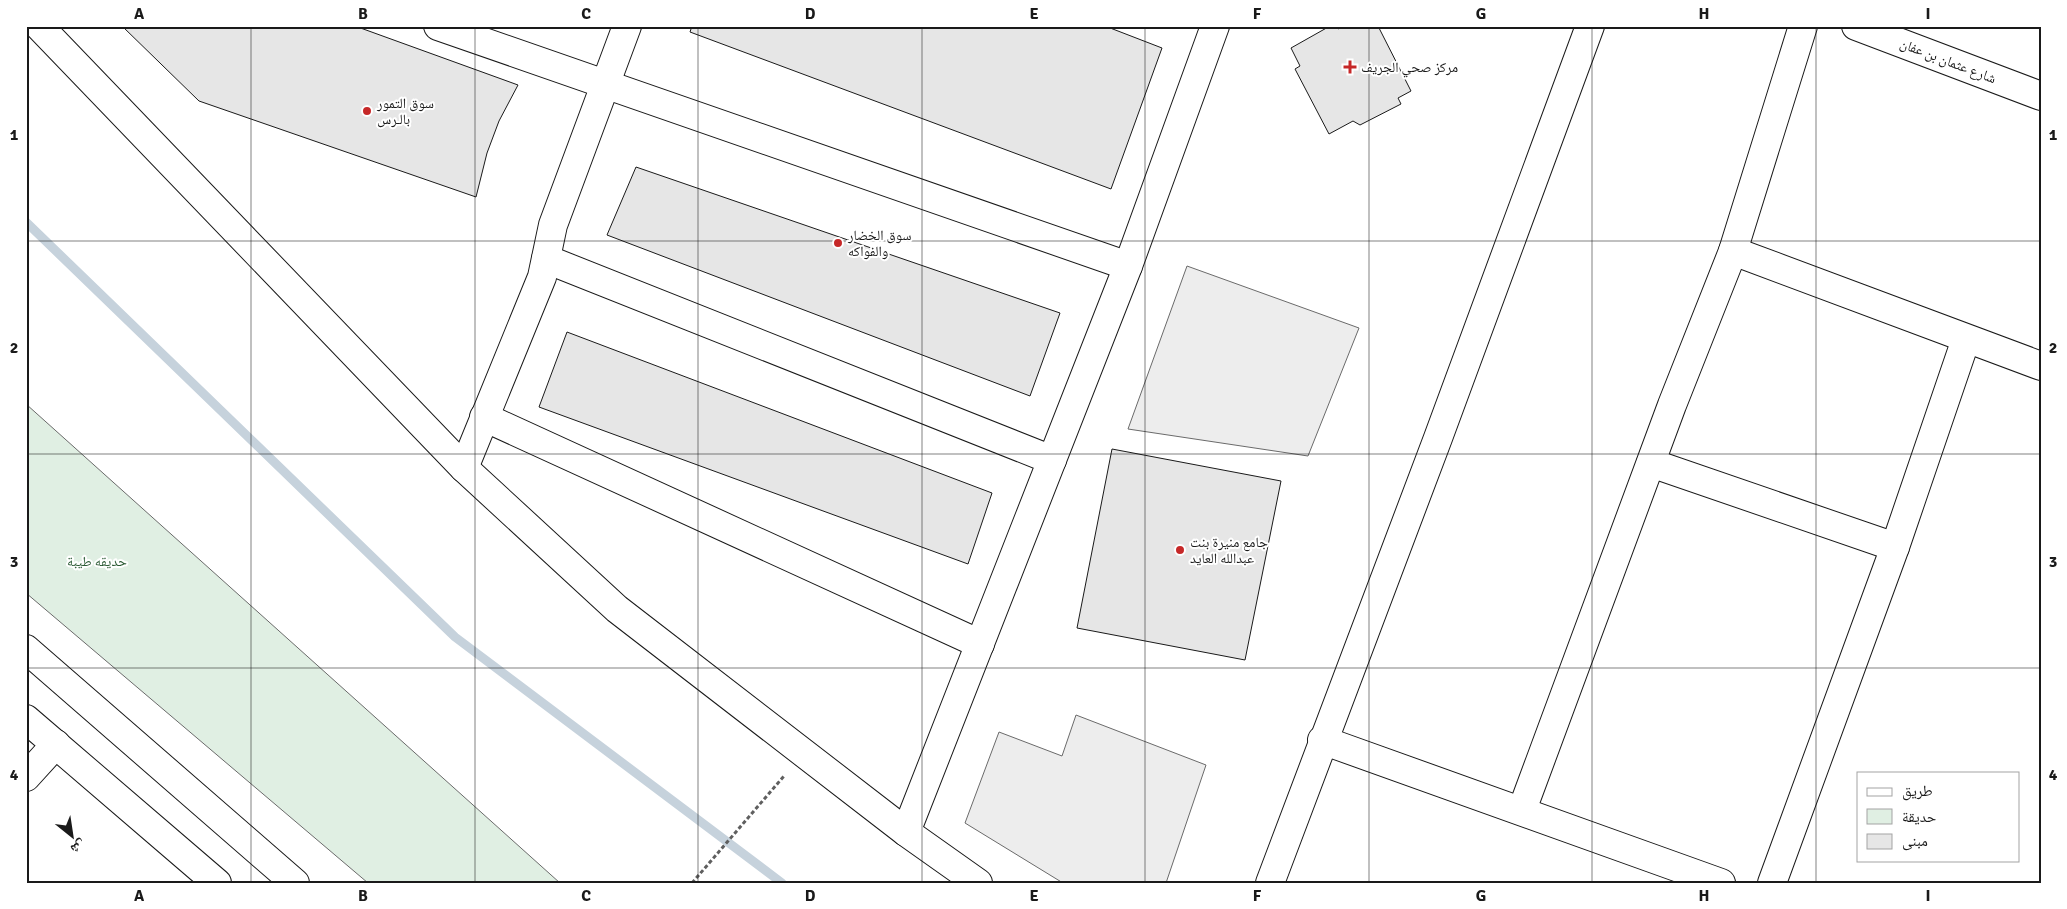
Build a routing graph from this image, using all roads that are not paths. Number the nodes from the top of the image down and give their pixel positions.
1 (39, 26) edge
2 (438, 26) edge
3 (627, 26) edge
4 (1215, 26) edge
5 (1590, 26) edge
6 (1803, 26) edge
7 (1856, 26) edge
8 (606, 84) junction
9 (2041, 96) edge
10 (1733, 251) junction
11 (546, 259) junction
12 (1128, 266) junction
13 (1966, 339) junction
14 (2041, 366) edge
15 (484, 417) junction
16 (1052, 460) junction
17 (1651, 463) junction
18 (464, 468) junction
19 (1895, 547) junction
20 (980, 644) junction
21 (26, 649) edge
22 (26, 718) edge
23 (1322, 740) junction
24 (56, 744) junction
25 (26, 777) edge
26 (1522, 810) junction
27 (906, 832) junction
28 (217, 883) edge
29 (295, 883) edge
30 (978, 883) edge
31 (1270, 883) edge
32 (1721, 883) edge
33 (1772, 883) edge

1 - 18 street
2 - 8 street
3 - 8 street
4 - 12 street
5 - 23 street
6 - 10 street
7 - 9 street, شارع عثمان بن عفان
8 - 11 street
8 - 12 street
10 - 13 street
10 - 17 street
11 - 15 street
11 - 16 street
12 - 16 street
13 - 14 street
13 - 19 street
15 - 18 street
15 - 20 street
16 - 20 street
17 - 19 street
17 - 26 street
18 - 27 street
19 - 33 street
20 - 27 street
21 - 29 street
22 - 24 street
23 - 26 street
23 - 31 street
24 - 25 street
24 - 28 street
26 - 32 street
27 - 30 street

